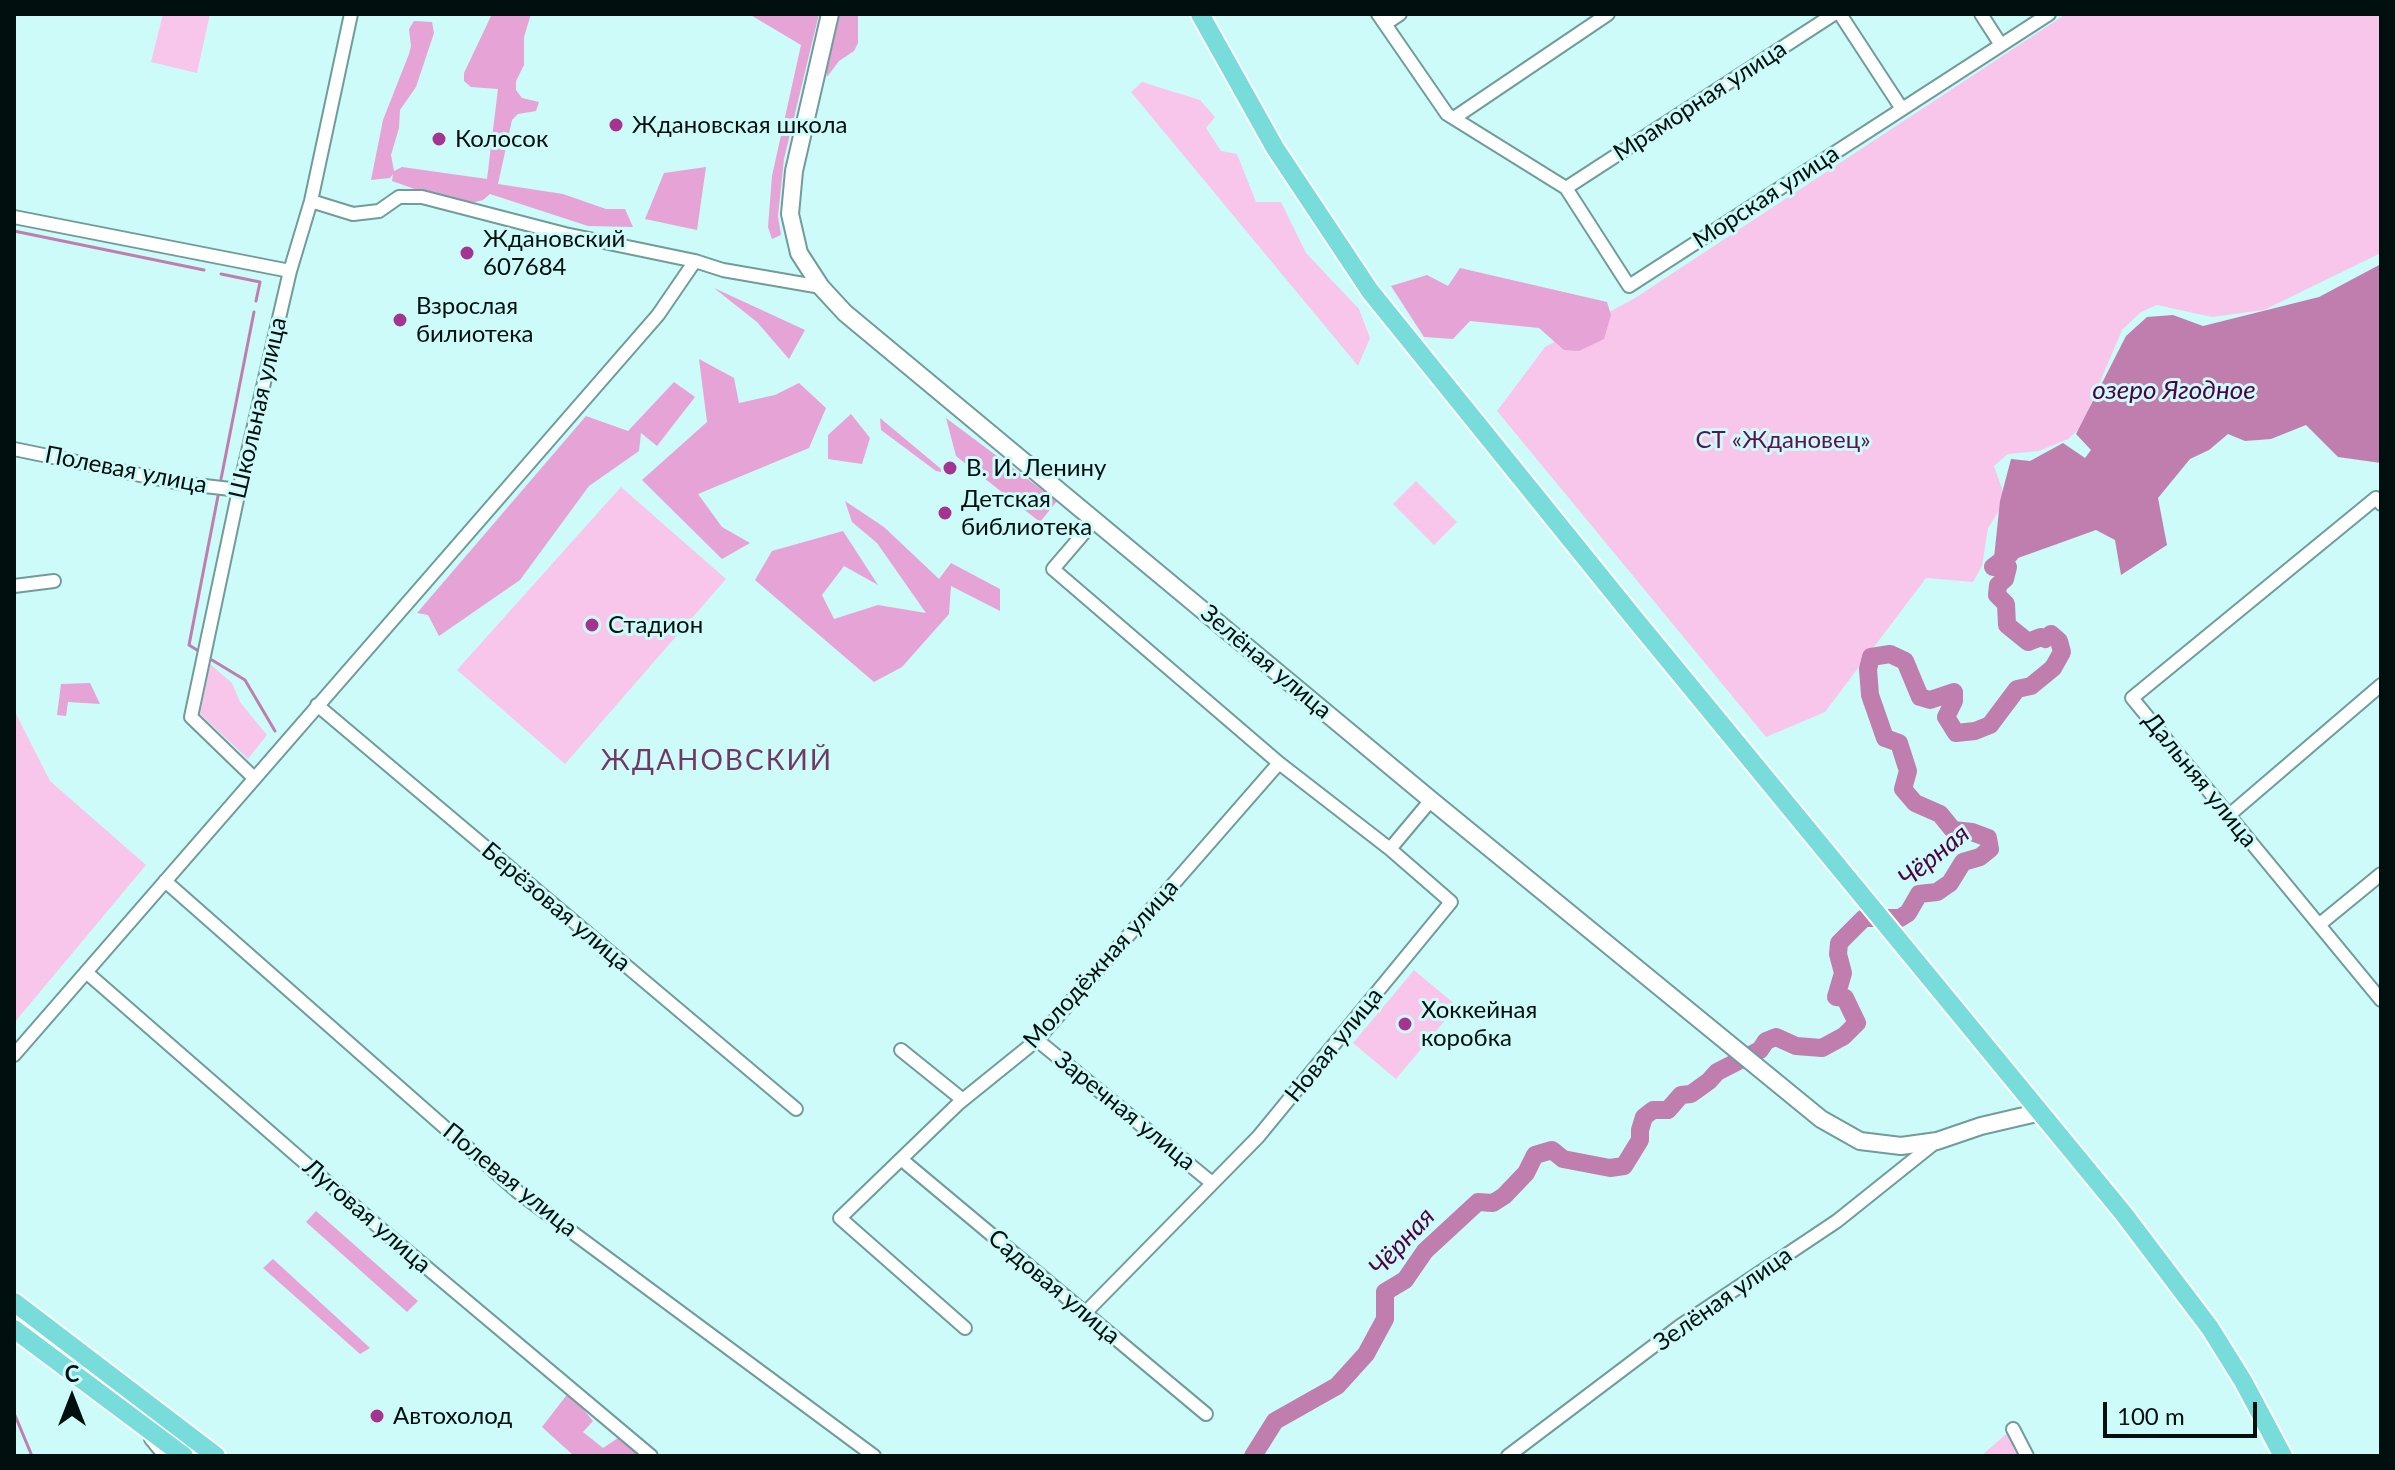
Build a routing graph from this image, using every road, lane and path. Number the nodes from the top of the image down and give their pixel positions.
1 (351, 14) edge
2 (830, 14) edge
3 (1200, 14) edge
4 (1400, 14) edge
5 (1608, 14) edge
6 (1834, 14) edge
7 (1840, 14) edge
8 (1981, 14) edge
9 (2049, 14) edge
10 (1381, 19) edge
11 (2001, 45) junction
12 (1902, 109) junction
13 (1454, 118) junction
14 (1566, 188) junction
15 (311, 201) junction
16 (14, 217) edge
17 (695, 261) junction
18 (290, 271) junction
19 (821, 287) junction
20 (14, 449) edge
21 (239, 490) junction
22 (2381, 504) edge
23 (1095, 520) junction
24 (54, 581) dead end
25 (14, 586) edge
26 (2381, 685) edge
27 (317, 705) junction
28 (1279, 763) junction
29 (254, 778) junction
30 (1431, 800) junction
31 (2228, 816) junction
32 (1390, 849) junction
33 (2381, 874) edge
34 (165, 881) junction
35 (2320, 924) junction
36 (86, 972) junction
37 (2381, 1000) edge
38 (1037, 1040) junction
39 (901, 1050) dead end
40 (14, 1055) edge
41 (963, 1100) junction
42 (796, 1109) dead end
43 (2041, 1112) junction
44 (1937, 1141) junction
45 (901, 1159) junction
46 (1212, 1183) junction
47 (14, 1302) edge
48 (1085, 1313) junction
49 (965, 1328) dead end
50 (14, 1329) edge
51 (114, 1403) junction
52 (1206, 1414) dead end
53 (2013, 1429) dead end
54 (165, 1456) edge
55 (184, 1456) edge
56 (216, 1456) edge
57 (651, 1456) edge
58 (874, 1456) edge
59 (1508, 1456) edge
60 (2027, 1456) edge
61 (2283, 1456) edge

1 - 15 street, Школьная улица
2 - 19 street, Зелёная улица
3 - 43 main road
4 - 10 street
5 - 13 street
6 - 14 street, Мраморная улица
7 - 12 street
8 - 11 street
9 - 11 street, Морская улица
10 - 13 street
11 - 12 street, Морская улица
12 - 14 street, Морская улица
13 - 14 street
15 - 17 street
15 - 18 street, Школьная улица
16 - 18 street
17 - 19 street
17 - 27 street
18 - 21 street, Школьная улица
19 - 23 street, Зелёная улица
20 - 21 street, Полевая улица
21 - 29 street, Школьная улица
22 - 31 street, Дальняя улица
23 - 28 street
23 - 30 street, Зелёная улица
24 - 25 street
26 - 31 street
27 - 29 street
27 - 42 street, Берёзовая улица
28 - 32 street
28 - 38 street, Молодёжная улица
29 - 34 street
30 - 32 street
30 - 44 street, Зелёная улица
31 - 35 street, Дальняя улица
32 - 46 street, Новая улица
33 - 35 street
34 - 36 street
34 - 58 street, Полевая улица
35 - 37 street, Дальняя улица
36 - 40 street
36 - 57 street, Луговая улица
38 - 41 street, Молодёжная улица
38 - 46 street, Заречная улица
39 - 41 street
41 - 45 street, Молодёжная улица
43 - 44 street, Зелёная улица
43 - 61 main road
44 - 59 street, Зелёная улица
45 - 48 street, Садовая улица
45 - 49 street, Молодёжная улица
46 - 48 street, Новая улица
47 - 56 main road
48 - 52 street, Садовая улица
50 - 51 main road
51 - 54 street
51 - 55 main road
53 - 60 street

